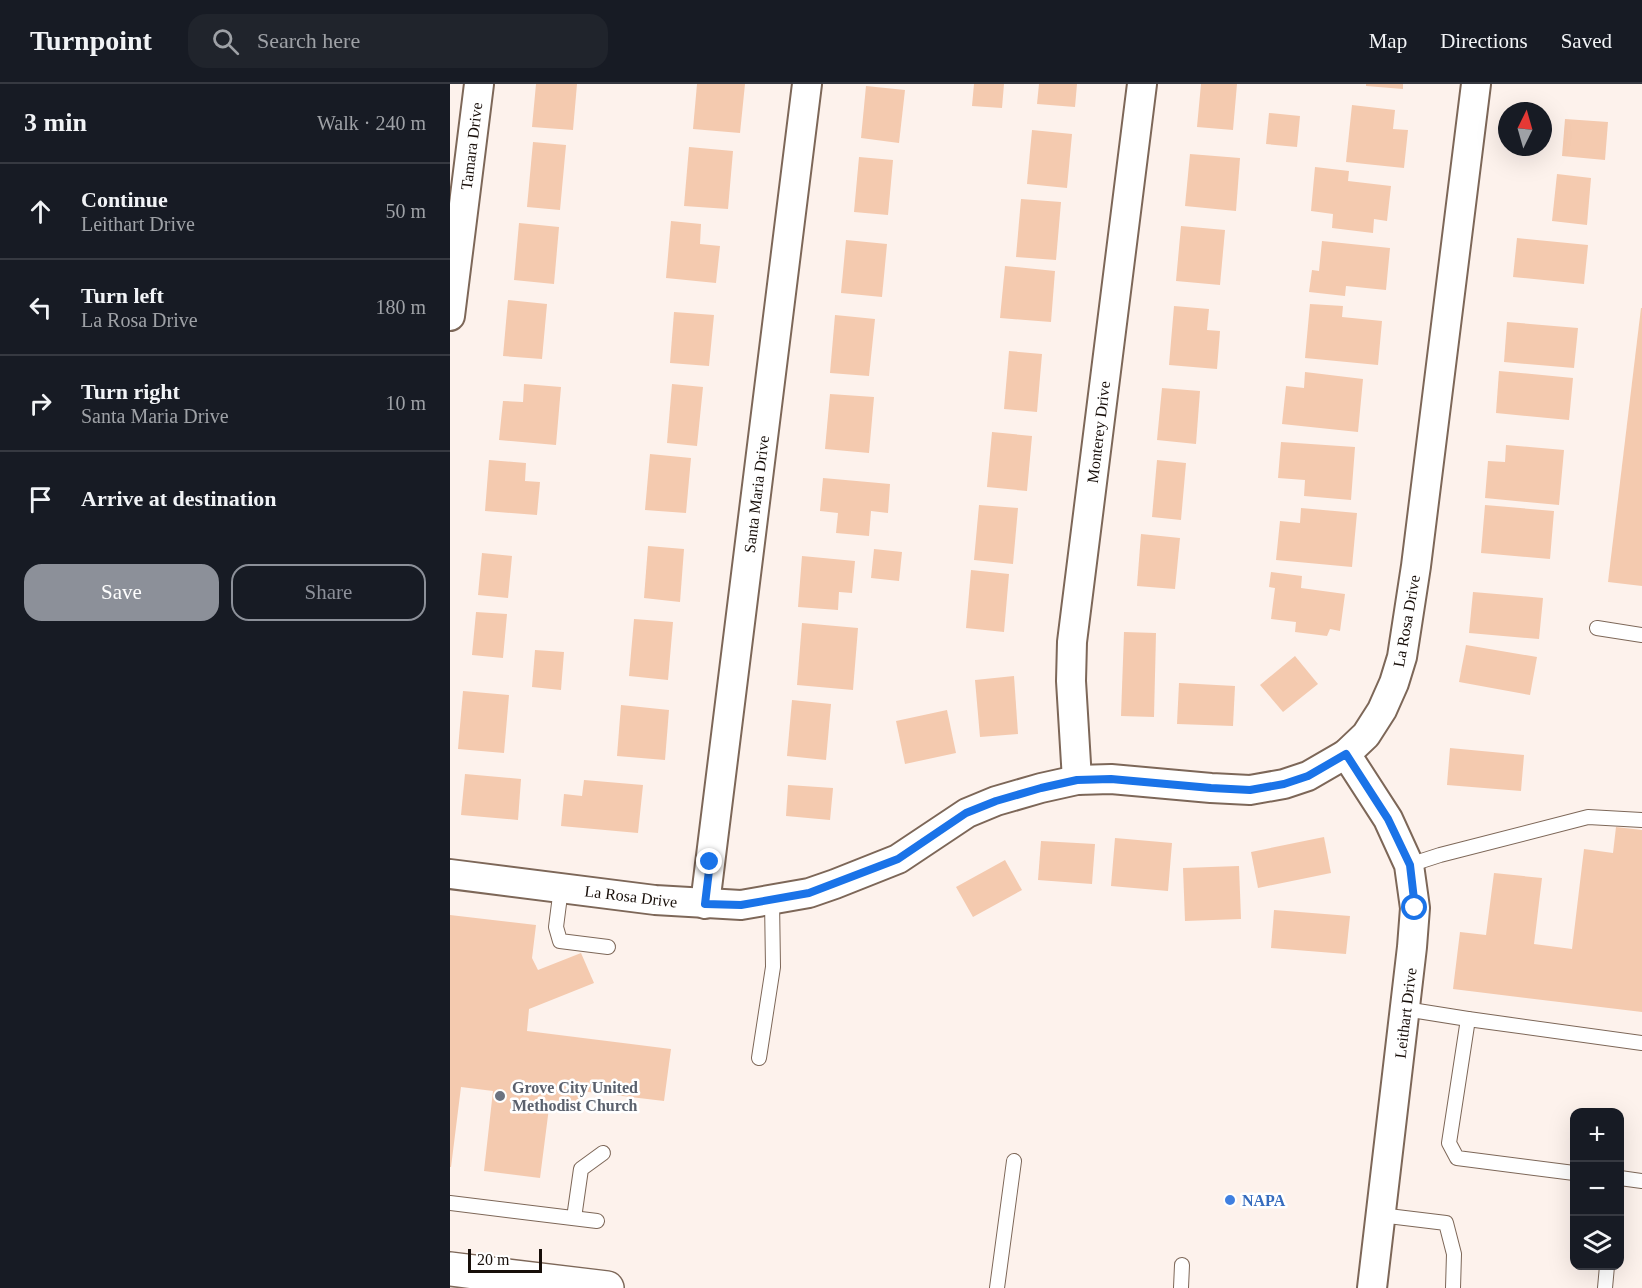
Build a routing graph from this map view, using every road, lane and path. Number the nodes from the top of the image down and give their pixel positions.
1 (479, 84) edge
2 (807, 84) edge
3 (1142, 84) edge
4 (1476, 84) edge
5 (450, 316) edge
6 (1596, 628) dead end
7 (1642, 635) edge
8 (1346, 754) junction
9 (1077, 780) junction
10 (1642, 820) edge
11 (1410, 865) junction
12 (450, 874) edge
13 (561, 888) junction
14 (772, 900) junction
15 (705, 904) junction
16 (608, 947) dead end
17 (1405, 1009) junction
18 (1468, 1019) junction
19 (1642, 1043) edge
20 (759, 1058) dead end
21 (603, 1153) dead end
22 (1014, 1161) dead end
23 (1570, 1172) edge
24 (1624, 1179) edge
25 (1642, 1181) edge
26 (450, 1203) edge
27 (1380, 1215) junction
28 (574, 1218) junction
29 (597, 1221) dead end
30 (1182, 1266) dead end
31 (450, 1269) edge
32 (1607, 1270) edge
33 (608, 1288) edge
34 (997, 1288) edge
35 (1180, 1288) edge
36 (1372, 1288) edge
37 (1453, 1288) edge
38 (1605, 1288) edge

1 - 5 street, Tamara Drive
2 - 15 street, Santa Maria Drive
3 - 9 street, Monterey Drive
4 - 8 street, La Rosa Drive
6 - 7 lane
8 - 9 street, La Rosa Drive
8 - 11 street, Leithart Drive
9 - 14 street, La Rosa Drive
10 - 11 lane
11 - 17 street, Leithart Drive
12 - 13 street, La Rosa Drive
13 - 15 street, La Rosa Drive
13 - 16 lane
14 - 15 street, La Rosa Drive
14 - 20 lane
17 - 18 lane
17 - 27 street, Leithart Drive
18 - 19 lane
18 - 23 lane
21 - 28 lane
22 - 34 lane
24 - 25 lane
26 - 28 lane
27 - 36 street, Leithart Drive
27 - 37 lane
28 - 29 lane
30 - 35 lane
31 - 33 main road
32 - 38 lane

